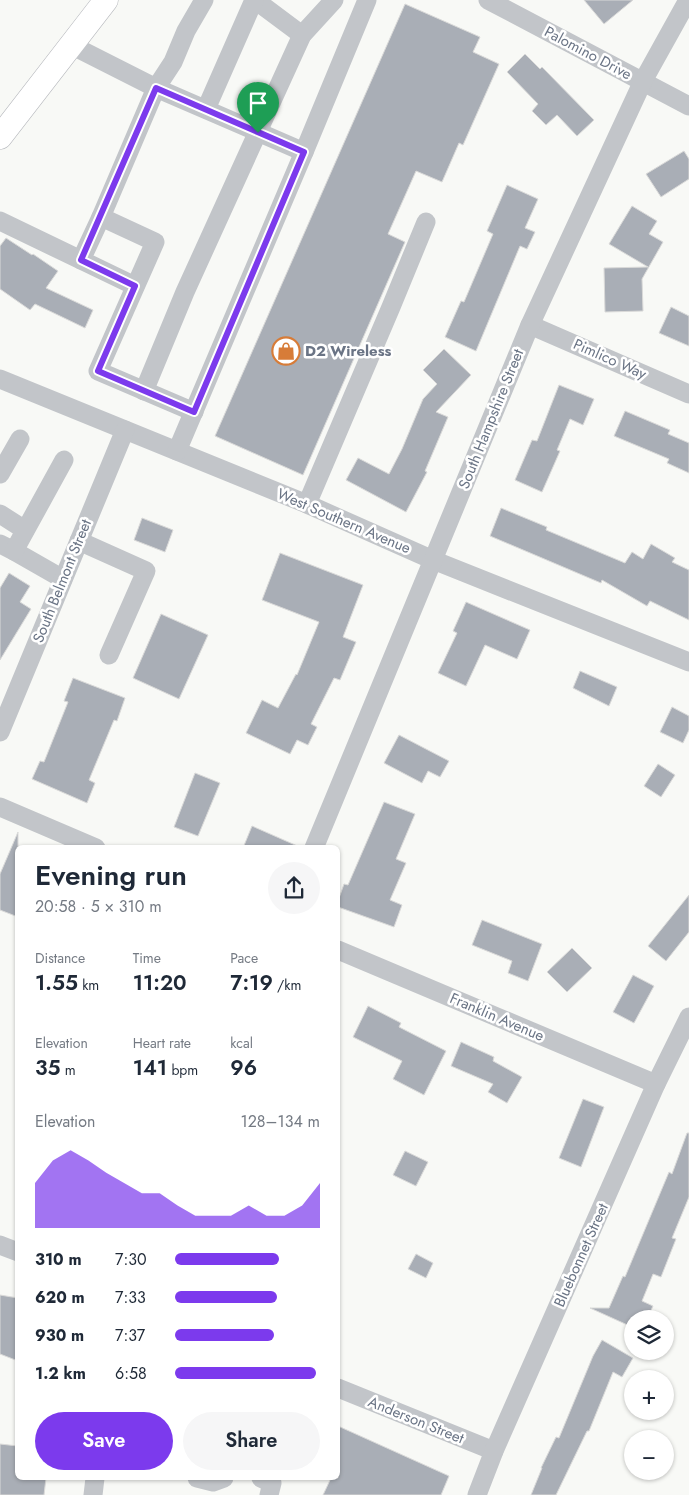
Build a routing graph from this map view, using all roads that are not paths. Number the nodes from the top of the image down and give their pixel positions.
1 (106, 0) edge
2 (204, 0) edge
3 (255, 0) edge
4 (334, 0) edge
5 (367, 0) edge
6 (488, 0) edge
7 (688, 0) edge
8 (302, 35) junction
9 (71, 45) junction
10 (642, 81) junction
11 (156, 88) junction
12 (689, 106) edge
13 (206, 109) junction
14 (258, 133) junction
15 (0, 137) edge
16 (304, 152) junction
17 (101, 216) junction
18 (426, 222) dead end
19 (2, 228) edge
20 (81, 260) junction
21 (135, 286) junction
22 (530, 325) junction
23 (0, 379) edge
24 (144, 391) junction
25 (689, 394) edge
26 (194, 412) junction
27 (125, 430) junction
28 (20, 439) dead end
29 (177, 451) junction
30 (64, 460) dead end
31 (0, 474) edge
32 (307, 504) junction
33 (0, 514) edge
34 (25, 530) junction
35 (79, 541) junction
36 (7, 548) edge
37 (433, 560) junction
38 (63, 579) junction
39 (109, 655) dead end
40 (689, 662) edge
41 (2, 722) edge
42 (0, 806) edge
43 (89, 845) edge
44 (315, 845) edge
45 (340, 951) edge
46 (689, 1017) edge
47 (656, 1084) junction
48 (0, 1245) edge
49 (15, 1251) edge
50 (340, 1389) edge
51 (494, 1452) junction
52 (95, 1480) edge
53 (204, 1480) edge
54 (218, 1480) edge
55 (265, 1480) edge
56 (93, 1495) edge
57 (269, 1495) edge
58 (477, 1495) edge

1 - 9 main road
2 - 11 street
3 - 8 street
3 - 13 street
4 - 8 street
5 - 16 street
6 - 10 street, Palomino Drive
7 - 10 street, South Hampshire Street
8 - 14 street
9 - 11 street
9 - 15 main road
10 - 12 street, Palomino Drive
10 - 22 street, South Hampshire Street
11 - 13 street
11 - 17 street
13 - 14 street
14 - 16 street
14 - 24 street
16 - 26 street
17 - 20 street
17 - 21 street
18 - 32 street
19 - 20 street
20 - 21 street
21 - 24 street
22 - 25 street, Pimlico Way
22 - 37 street, South Hampshire Street
23 - 27 street, West Southern Avenue
24 - 26 street
26 - 29 street
27 - 29 street, West Southern Avenue
27 - 35 street, South Belmont Street
28 - 31 street
29 - 32 street, West Southern Avenue
30 - 34 street
32 - 37 street, West Southern Avenue
33 - 34 street
34 - 36 street
35 - 38 street, South Belmont Street
35 - 39 street
36 - 38 street
37 - 40 street, West Southern Avenue
37 - 44 street, South Hampshire Street
38 - 41 street, South Belmont Street
42 - 43 street
45 - 47 street, Franklin Avenue
46 - 47 street, Bluebonnet Street
47 - 51 street, Bluebonnet Street
48 - 49 street
50 - 51 street, Anderson Street
51 - 58 street, Bluebonnet Street
52 - 56 street
53 - 54 street
55 - 57 street

